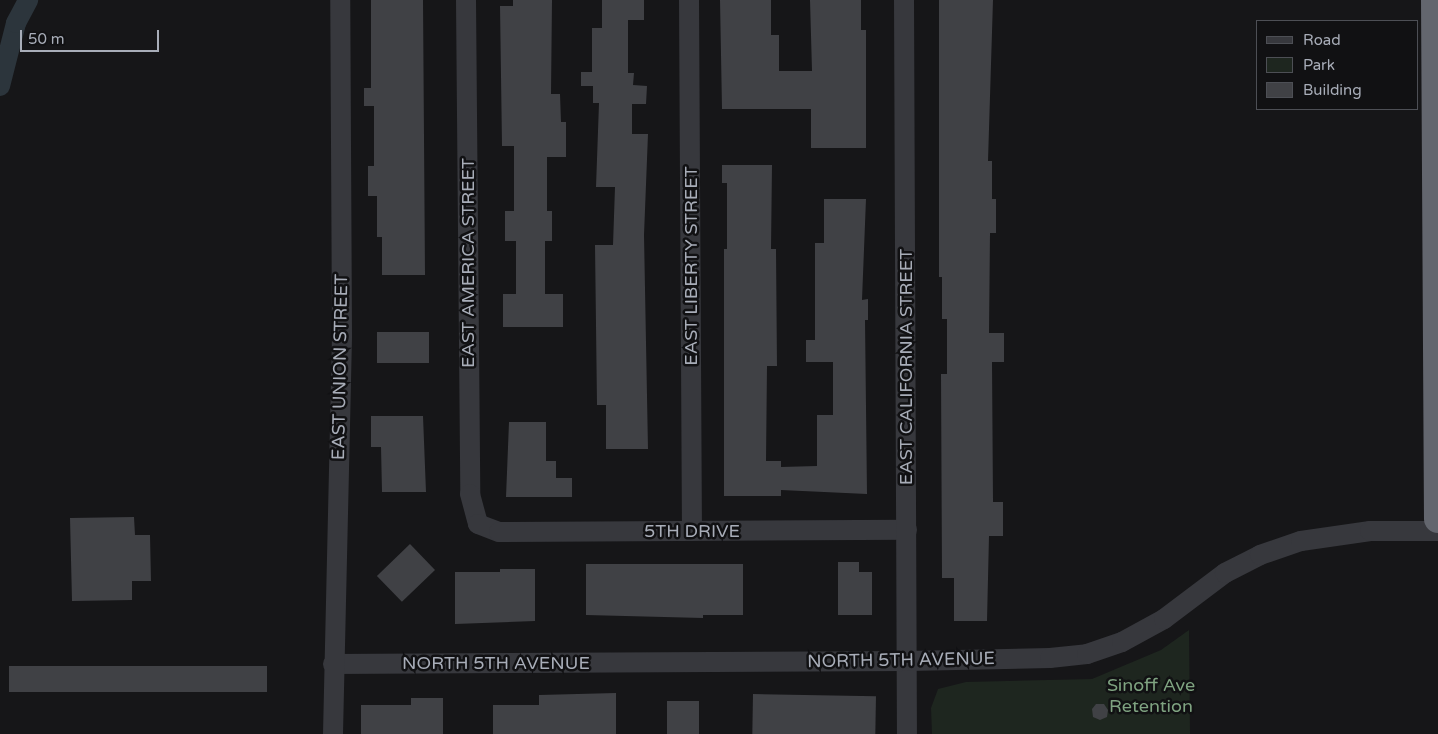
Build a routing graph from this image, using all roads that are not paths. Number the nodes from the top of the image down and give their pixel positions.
1 (340, 0) edge
2 (466, 0) edge
3 (689, 0) edge
4 (904, 0) edge
5 (1435, 0) edge
6 (1438, 520) edge
7 (478, 524) joint
8 (907, 530) junction
9 (692, 531) junction
10 (1438, 531) edge
11 (907, 661) junction
12 (333, 664) junction
13 (333, 734) edge
14 (907, 734) edge

1 - 12 street, EAST UNION STREET
2 - 7 street, EAST AMERICA STREET
3 - 9 street, EAST LIBERTY STREET
4 - 8 street, EAST CALIFORNIA STREET
5 - 6 highway
7 - 9 street, 5TH DRIVE
8 - 9 street, 5TH DRIVE
8 - 11 street, EAST CALIFORNIA STREET
10 - 11 street, NORTH 5TH AVENUE
11 - 12 street, NORTH 5TH AVENUE
11 - 14 street, EAST CALIFORNIA STREET
12 - 13 street, EAST UNION STREET

